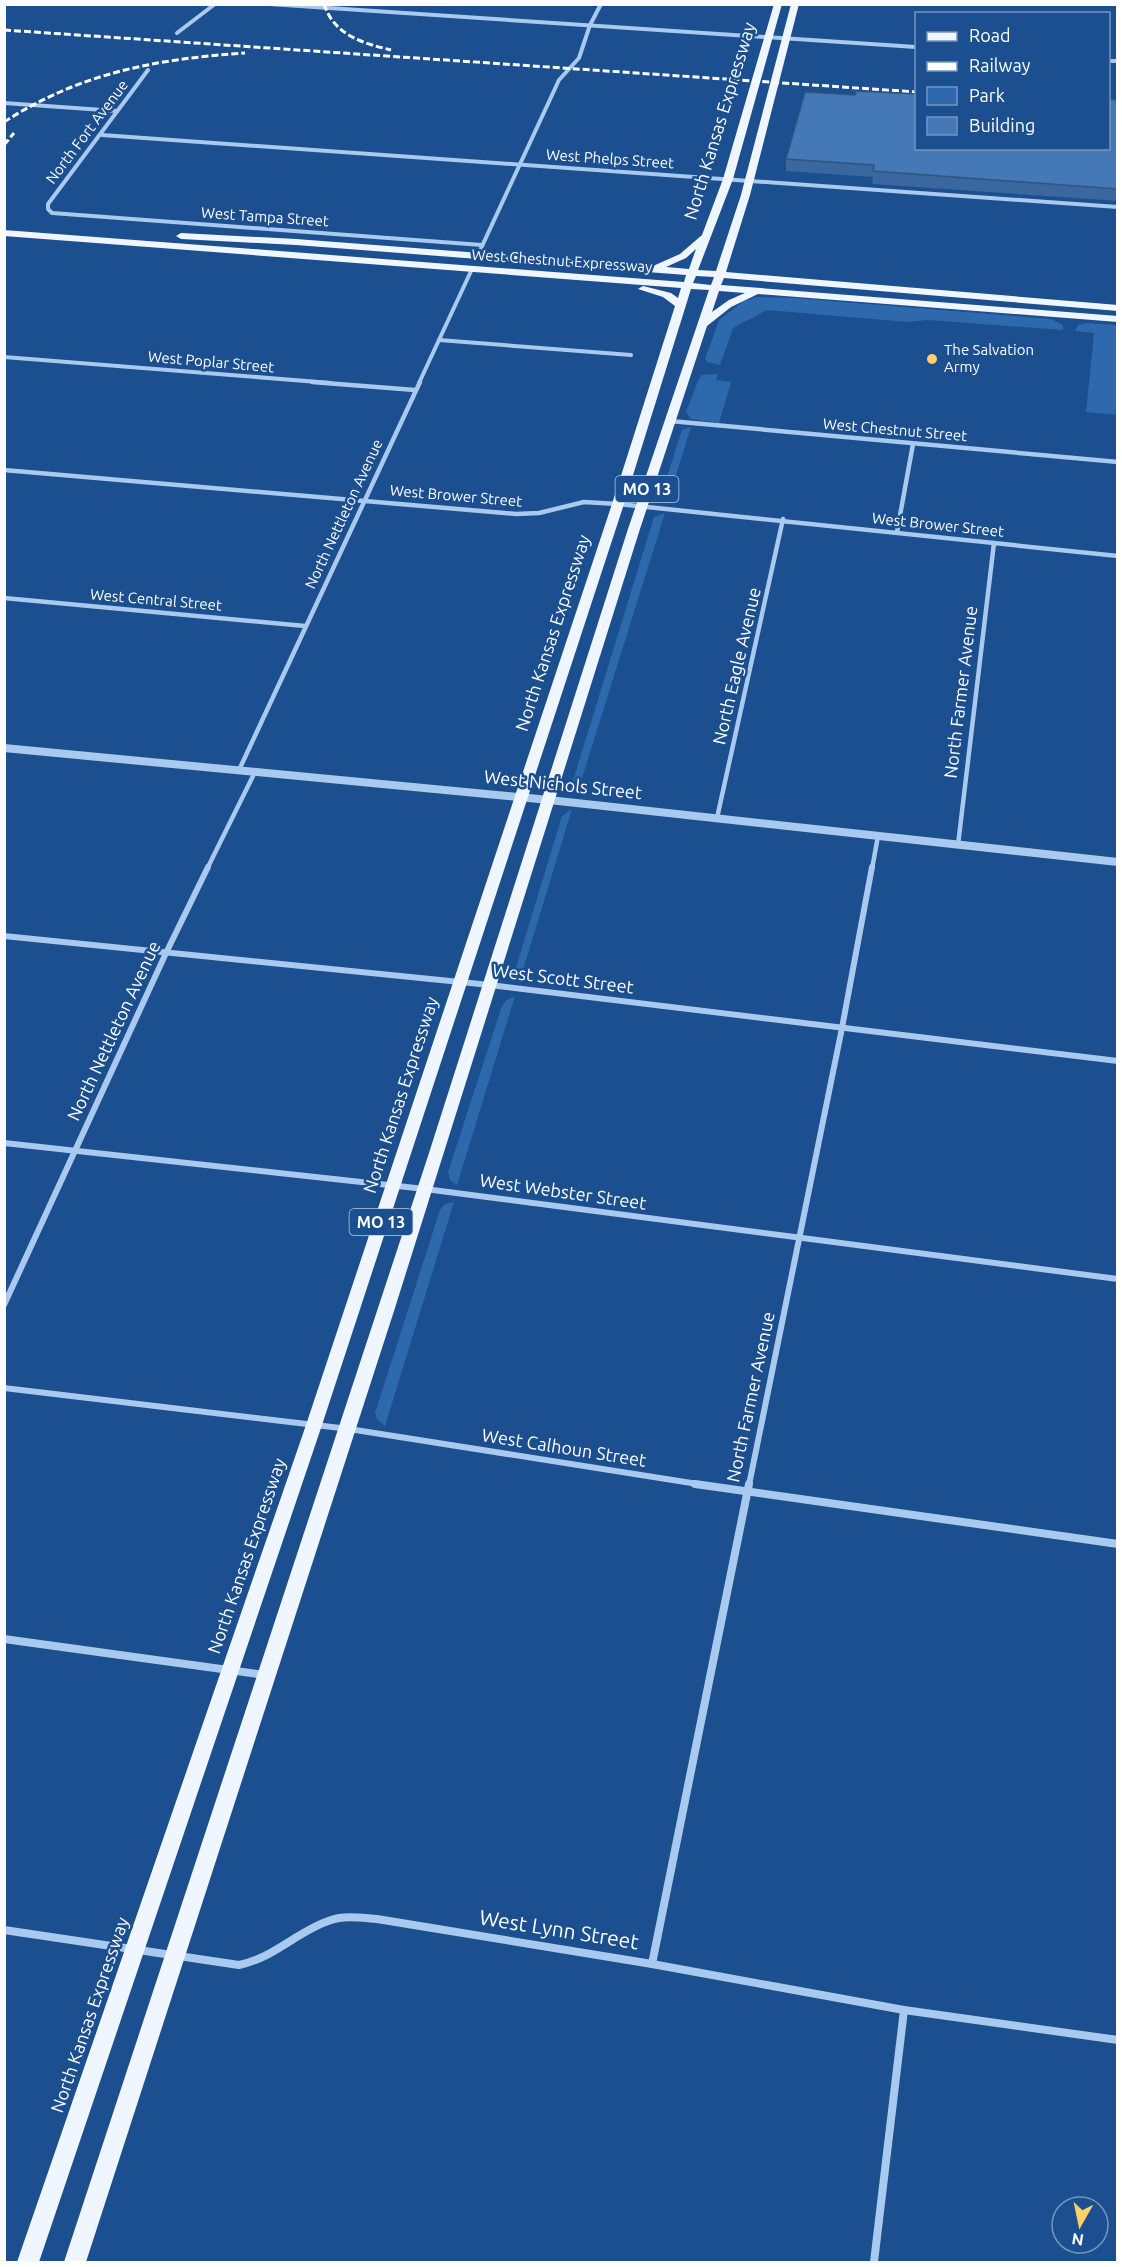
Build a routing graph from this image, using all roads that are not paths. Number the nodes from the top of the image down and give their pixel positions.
1 (215, 4) edge
2 (269, 4) edge
3 (401, 4) edge
4 (601, 4) edge
5 (778, 4) edge
6 (795, 4) edge
7 (396, 13) junction
8 (590, 25) junction
9 (177, 33) dead end
10 (767, 37) junction
11 (784, 38) junction
12 (915, 47) edge
13 (148, 70) dead end
14 (4, 104) edge
15 (117, 111) junction
16 (102, 135) junction
17 (520, 165) junction
18 (728, 179) junction
19 (749, 180) junction
20 (1118, 207) edge
21 (48, 209) joint
22 (4, 223) edge
23 (4, 233) edge
24 (708, 233) junction
25 (482, 245) junction
26 (727, 255) junction
27 (477, 256) junction
28 (629, 268) junction
29 (472, 269) junction
30 (719, 275) junction
31 (590, 278) junction
32 (690, 279) junction
33 (797, 281) junction
34 (715, 287) junction
35 (768, 291) junction
36 (680, 305) junction
37 (1118, 308) edge
38 (1118, 318) edge
39 (701, 327) junction
40 (439, 340) junction
41 (631, 355) dead end
42 (4, 357) edge
43 (415, 390) junction
44 (670, 420) junction
45 (913, 444) junction
46 (1118, 462) edge
47 (4, 470) edge
48 (364, 500) junction
49 (618, 504) junction
50 (642, 506) junction
51 (783, 519) junction
52 (897, 532) junction
53 (994, 543) junction
54 (1118, 556) edge
55 (4, 598) edge
56 (305, 626) junction
57 (4, 748) edge
58 (239, 770) junction
59 (255, 772) junction
60 (521, 797) junction
61 (549, 800) junction
62 (717, 818) junction
63 (878, 836) junction
64 (958, 845) junction
65 (1118, 862) edge
66 (4, 936) edge
67 (166, 953) junction
68 (460, 982) junction
69 (490, 986) junction
70 (842, 1028) junction
71 (1118, 1061) edge
72 (4, 1143) edge
73 (75, 1150) junction
74 (393, 1186) junction
75 (425, 1189) junction
76 (799, 1238) junction
77 (1118, 1279) edge
78 (4, 1305) edge
79 (4, 1389) edge
80 (314, 1425) junction
81 (349, 1429) junction
82 (747, 1492) junction
83 (1118, 1544) edge
84 (4, 1638) edge
85 (230, 1670) junction
86 (268, 1675) junction
87 (4, 1930) edge
88 (134, 1948) junction
89 (177, 1954) junction
90 (652, 1964) junction
91 (904, 2010) junction
92 (1118, 2040) edge
93 (28, 2262) edge
94 (75, 2262) edge
95 (874, 2262) edge

1 - 9 street
2 - 7 street
3 - 7 street
4 - 8 street
5 - 10 main road, North Kansas Expressway / MO 13
6 - 11 main road, North Kansas Expressway / MO 13
7 - 8 street
8 - 10 street
8 - 17 street
10 - 11 street
10 - 18 main road, North Kansas Expressway / MO 13
11 - 12 street
11 - 19 main road, North Kansas Expressway / MO 13
13 - 15 street, North Fort Avenue
14 - 15 street
15 - 16 street, North Fort Avenue
16 - 17 street, West Phelps Street
16 - 21 street, North Fort Avenue
17 - 18 street, West Phelps Street
17 - 25 street
18 - 19 street, West Phelps Street
18 - 24 main road, North Kansas Expressway / MO 13
19 - 20 street, West Phelps Street
19 - 26 main road, North Kansas Expressway / MO 13
21 - 25 street, West Tampa Street
22 - 27 main road, West Chestnut Expressway
23 - 29 main road, West Chestnut Expressway
24 - 28 main road
24 - 32 main road, North Kansas Expressway / MO 13
25 - 27 street
26 - 30 main road, North Kansas Expressway / MO 13
26 - 33 main road
27 - 28 main road, West Chestnut Expressway
28 - 32 main road, West Chestnut Expressway
29 - 31 main road, West Chestnut Expressway
29 - 40 street, North Nettleton Avenue
30 - 32 main road, West Chestnut Expressway
30 - 33 main road, West Chestnut Expressway
30 - 34 main road, North Kansas Expressway / MO 13
31 - 32 main road, West Chestnut Expressway
31 - 36 main road
32 - 34 main road, West Chestnut Expressway
32 - 36 main road, North Kansas Expressway / MO 13
33 - 37 main road, West Chestnut Expressway
34 - 35 main road, West Chestnut Expressway
34 - 39 main road, North Kansas Expressway / MO 13
35 - 38 main road, West Chestnut Expressway
35 - 39 main road
36 - 49 main road, North Kansas Expressway / MO 13
39 - 44 main road, North Kansas Expressway / MO 13
40 - 41 street
40 - 43 street, North Nettleton Avenue
42 - 43 street, West Poplar Street
43 - 48 street, North Nettleton Avenue
44 - 45 street, West Chestnut Street
44 - 50 main road, North Kansas Expressway / MO 13
45 - 46 street, West Chestnut Street
45 - 52 street
47 - 48 street, West Brower Street
48 - 49 street, West Brower Street
48 - 56 street, North Nettleton Avenue
49 - 50 street, West Brower Street
49 - 60 main road, North Kansas Expressway / MO 13
50 - 51 street, West Brower Street
50 - 61 main road, North Kansas Expressway / MO 13
51 - 52 street, West Brower Street
51 - 62 street, North Eagle Avenue
52 - 53 street, West Brower Street
53 - 54 street, West Brower Street
53 - 64 street, North Farmer Avenue
55 - 56 street, West Central Street
56 - 58 street, North Nettleton Avenue
57 - 58 street, West Nichols Street
58 - 59 street, West Nichols Street
59 - 60 street, West Nichols Street
59 - 67 street, North Nettleton Avenue
60 - 61 street, West Nichols Street
60 - 68 main road, North Kansas Expressway / MO 13
61 - 62 street, West Nichols Street
61 - 69 main road, North Kansas Expressway / MO 13
62 - 63 street, West Nichols Street
63 - 64 street, West Nichols Street
63 - 70 street, North Farmer Avenue
64 - 65 street, West Nichols Street
66 - 67 street, West Scott Street
67 - 68 street, West Scott Street
67 - 73 street, North Nettleton Avenue
68 - 69 street, West Scott Street
68 - 74 main road, North Kansas Expressway / MO 13
69 - 70 street, West Scott Street
69 - 75 main road, North Kansas Expressway / MO 13
70 - 71 street, West Scott Street
70 - 76 street, North Farmer Avenue
72 - 73 street, West Webster Street
73 - 74 street, West Webster Street
73 - 78 street, North Nettleton Avenue
74 - 75 street, West Webster Street
74 - 80 main road, North Kansas Expressway / MO 13
75 - 76 street, West Webster Street
75 - 81 main road, North Kansas Expressway / MO 13
76 - 77 street, West Webster Street
76 - 82 street, North Farmer Avenue
79 - 80 street, West Calhoun Street
80 - 81 street, West Calhoun Street
80 - 85 main road, North Kansas Expressway / MO 13
81 - 82 street, West Calhoun Street
81 - 86 main road, North Kansas Expressway / MO 13
82 - 83 street, West Calhoun Street
82 - 90 street, North Farmer Avenue
84 - 85 street
85 - 86 street
85 - 88 main road, North Kansas Expressway / MO 13
86 - 89 main road, North Kansas Expressway / MO 13
87 - 88 street, West Lynn Street
88 - 89 street, West Lynn Street
88 - 93 main road, North Kansas Expressway / MO 13
89 - 90 street, West Lynn Street
89 - 94 main road, North Kansas Expressway / MO 13
90 - 91 street, West Lynn Street
91 - 92 street, West Lynn Street
91 - 95 street

